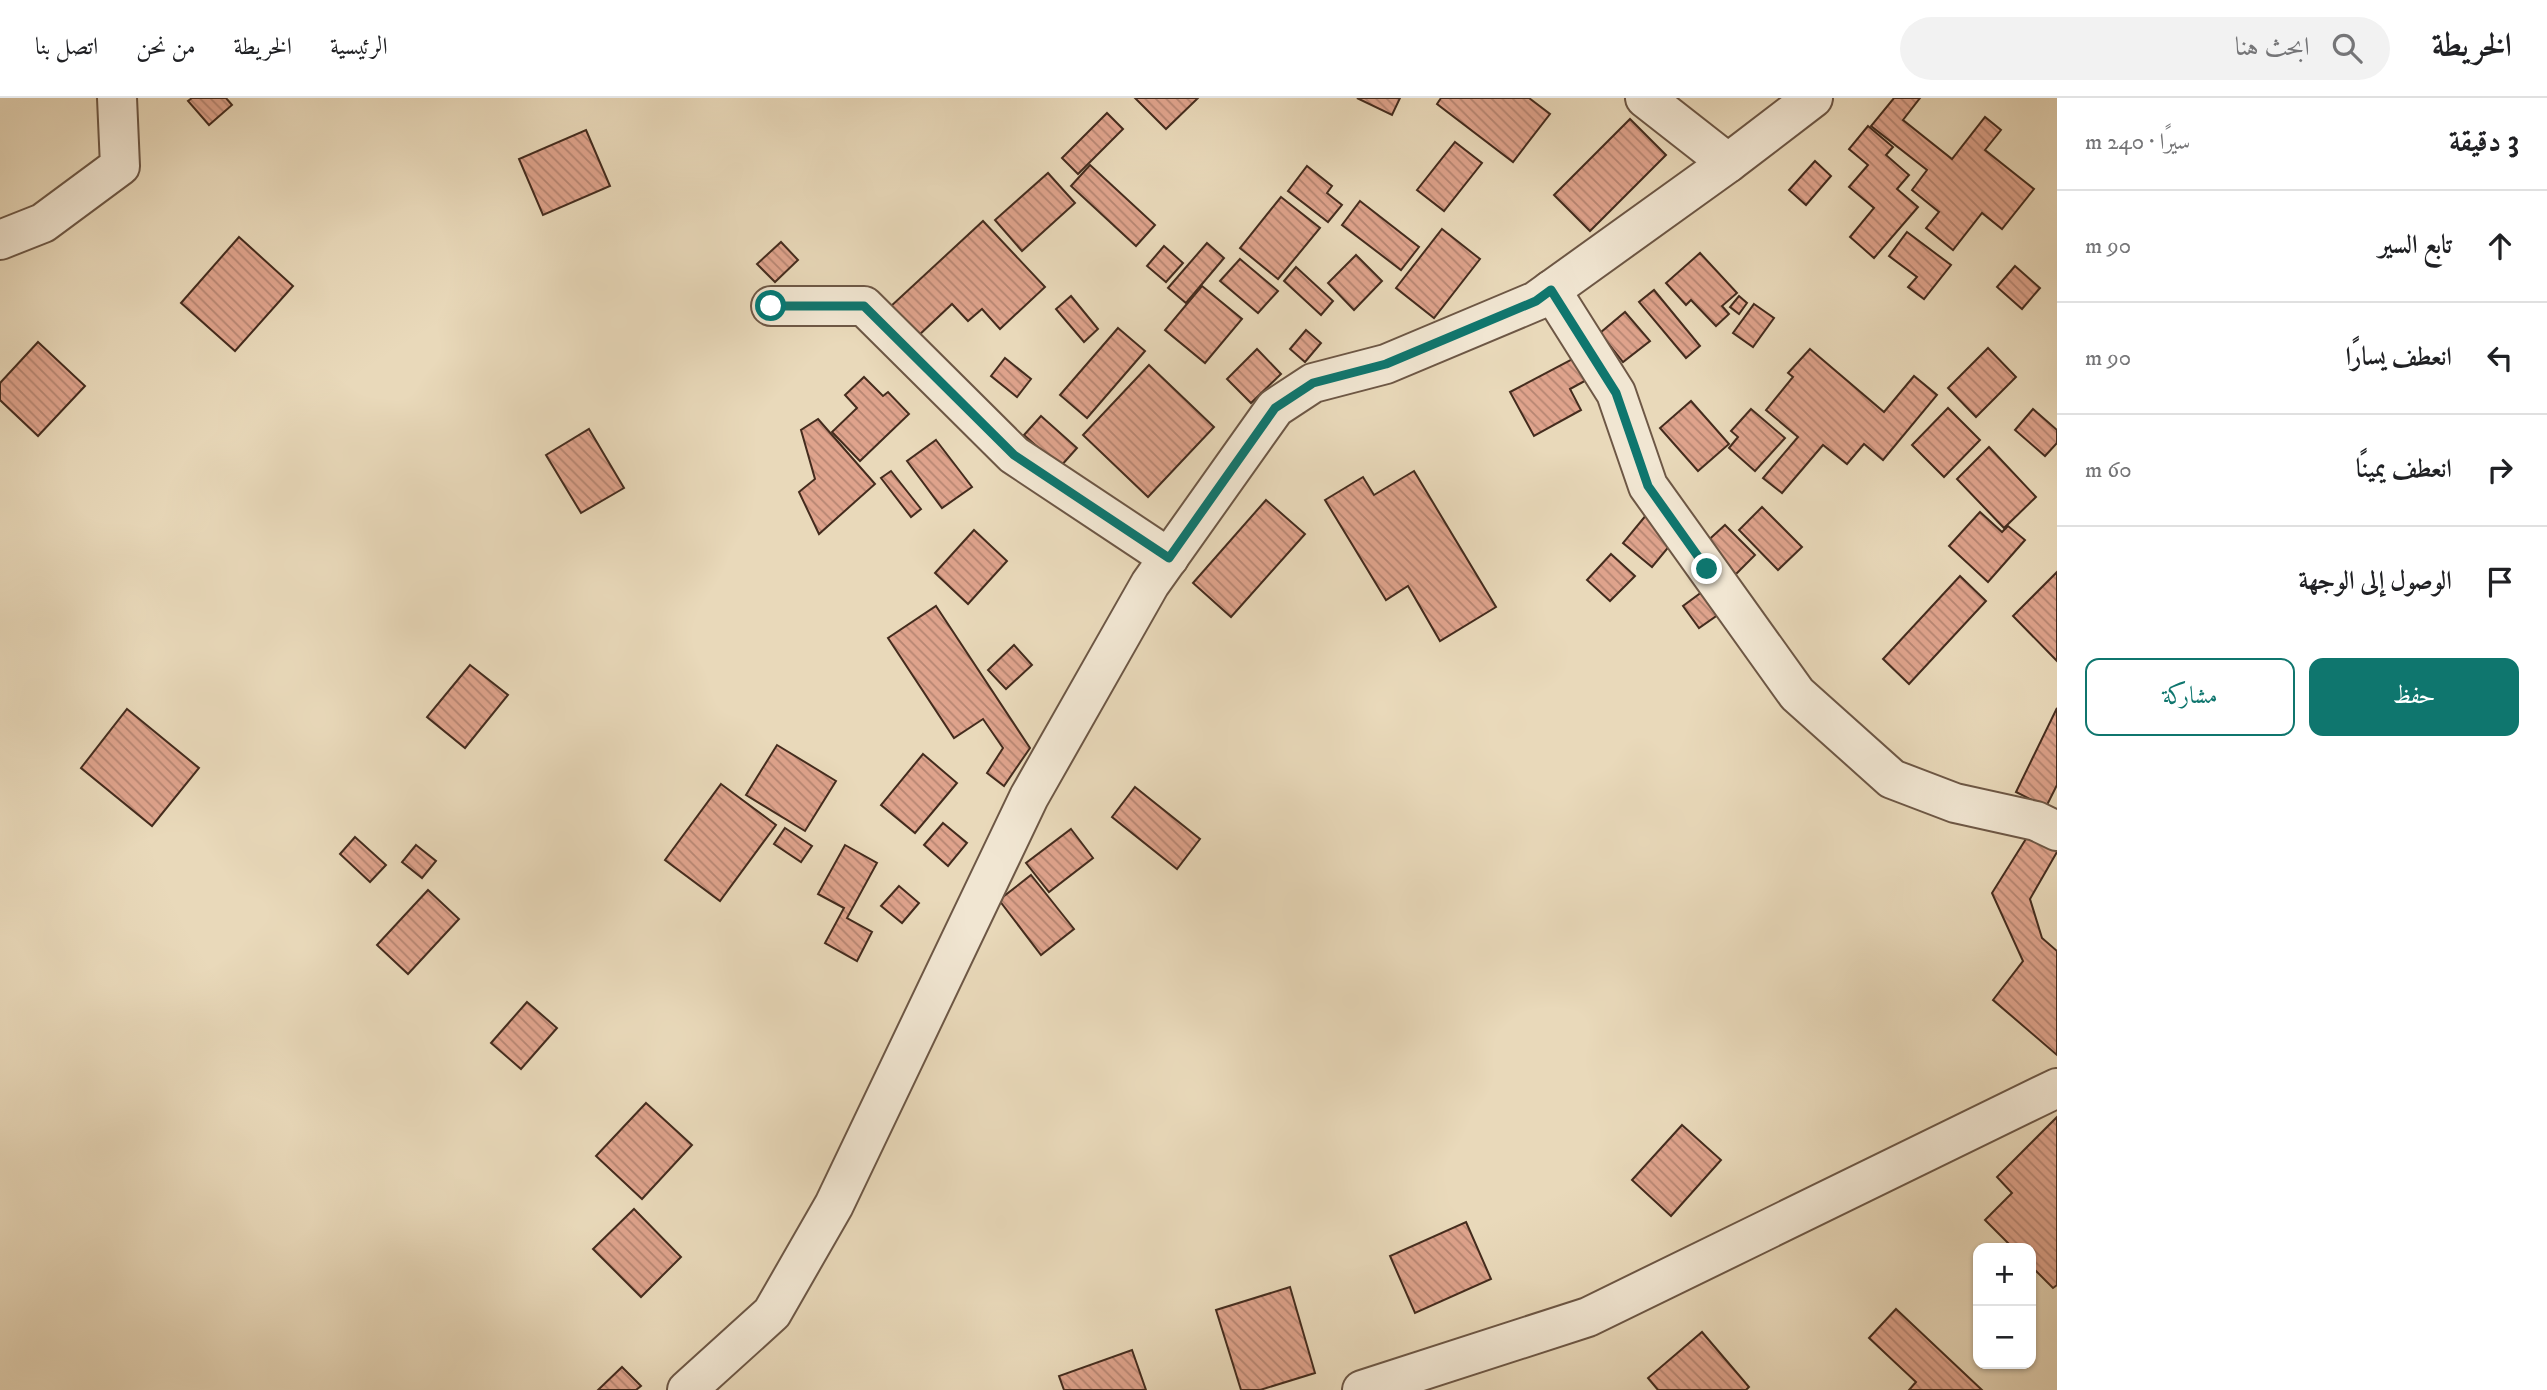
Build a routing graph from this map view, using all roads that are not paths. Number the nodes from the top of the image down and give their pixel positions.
1 (117, 98) edge
2 (1644, 98) edge
3 (1813, 98) edge
4 (1728, 163) junction
5 (0, 240) edge
6 (1551, 290) junction
7 (771, 306) dead end
8 (1169, 558) junction
9 (2057, 831) edge
10 (2057, 1088) edge
11 (687, 1390) edge
12 (1362, 1390) edge

1 - 5 street
2 - 4 street
3 - 4 street
4 - 6 street
6 - 8 street
6 - 9 street
7 - 8 street
8 - 11 street
10 - 12 street

